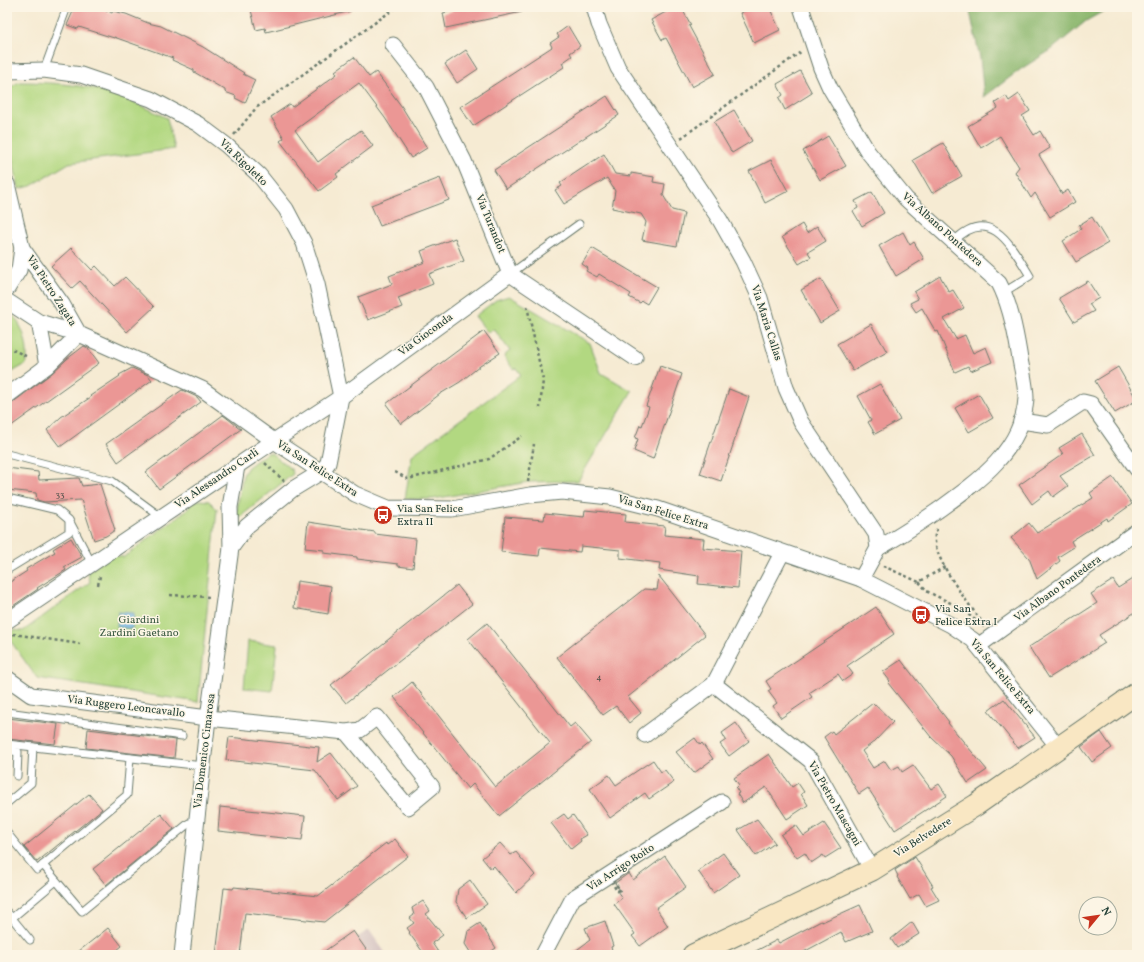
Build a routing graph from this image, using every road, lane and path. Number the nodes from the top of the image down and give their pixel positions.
1 (67, 7) edge
2 (395, 7) edge
3 (594, 7) edge
4 (800, 7) edge
5 (393, 45) dead end
6 (807, 55) dead end
7 (44, 70) junction
8 (7, 71) edge
9 (226, 145) junction
10 (670, 146) junction
11 (7, 184) edge
12 (579, 224) dead end
13 (953, 242) junction
14 (22, 248) junction
15 (510, 274) junction
16 (7, 289) edge
17 (1004, 292) junction
18 (7, 301) edge
19 (527, 306) dead end
20 (39, 322) junction
21 (78, 334) junction
22 (7, 347) edge
23 (28, 357) dead end
24 (635, 358) dead end
25 (47, 366) junction
26 (7, 396) edge
27 (341, 397) junction
28 (540, 408) dead end
29 (1021, 421) junction
30 (522, 436) dead end
31 (274, 440) junction
32 (534, 444) dead end
33 (7, 454) edge
34 (255, 454) junction
35 (237, 466) junction
36 (1137, 469) edge
37 (321, 472) junction
38 (395, 472) dead end
39 (293, 489) junction
40 (530, 494) junction
41 (7, 498) edge
42 (161, 517) junction
43 (69, 520) junction
44 (937, 528) dead end
45 (1137, 531) edge
46 (230, 548) junction
47 (782, 553) junction
48 (875, 554) junction
49 (92, 564) junction
50 (8, 567) edge
51 (944, 567) junction
52 (861, 579) junction
53 (919, 582) junction
54 (170, 595) dead end
55 (225, 598) junction
56 (9, 627) edge
57 (80, 644) dead end
58 (978, 646) junction
59 (7, 678) edge
60 (714, 684) junction
61 (1137, 693) edge
62 (7, 712) edge
63 (208, 718) junction
64 (346, 732) junction
65 (645, 735) dead end
66 (182, 736) dead end
67 (7, 744) edge
68 (33, 747) junction
69 (1060, 748) junction
70 (7, 750) edge
71 (130, 758) junction
72 (203, 766) junction
73 (17, 776) dead end
74 (722, 802) dead end
75 (7, 804) edge
76 (196, 825) junction
77 (7, 833) edge
78 (43, 864) junction
79 (872, 870) junction
80 (56, 880) junction
81 (9, 915) edge
82 (30, 940) dead end
83 (182, 955) edge
84 (543, 955) edge
85 (693, 955) edge

1 - 7 lane
2 - 9 path
3 - 10 street, Via Maria Callas
4 - 13 street, Via Albano Pontedera
5 - 15 street, Via Turandot
6 - 10 path
7 - 8 street, Via Rigoletto
7 - 9 street, Via Rigoletto
9 - 27 street, Via Rigoletto
10 - 48 street, Via Maria Callas
11 - 14 street, Via Pietro Zagata
12 - 15 lane
13 - 17 street, Via Albano Pontedera
13 - 17 lane
14 - 16 street, Via Pietro Zagata
14 - 21 street, Via Pietro Zagata
15 - 24 street
15 - 27 street, Via Gioconda
17 - 29 street, Via Albano Pontedera
18 - 20 street, Via San Felice Extra
19 - 28 path
20 - 21 street, Via San Felice Extra
20 - 25 street
21 - 25 street
21 - 31 street, Via San Felice Extra
22 - 23 path
25 - 26 street
27 - 31 street, Via Gioconda
27 - 37 street
29 - 36 street
29 - 48 street, Via Albano Pontedera
30 - 38 path
31 - 34 street, Via Alessandro Carli
31 - 37 street, Via San Felice Extra
32 - 40 path
33 - 42 lane
34 - 35 street, Via Alessandro Carli
34 - 39 path
35 - 42 street, Via Alessandro Carli
35 - 46 street, Via Domenico Cimarosa
37 - 39 street
37 - 40 street, Via San Felice Extra
39 - 46 street
40 - 47 street, Via San Felice Extra
41 - 43 lane
42 - 49 street, Via Alessandro Carli
43 - 49 lane
43 - 50 lane
44 - 51 path
45 - 58 street, Via Albano Pontedera
46 - 55 street, Via Domenico Cimarosa
47 - 52 street, Via San Felice Extra
47 - 60 street
48 - 52 street
48 - 53 path
49 - 56 street, Via Alessandro Carli
51 - 53 path
51 - 53 path
52 - 58 street, Via San Felice Extra
54 - 55 path
55 - 63 street, Via Domenico Cimarosa
56 - 57 path
58 - 69 street, Via San Felice Extra
59 - 63 street, Via Ruggero Leoncavallo
60 - 65 street
60 - 79 street, Via Pietro Mascagni
61 - 69 street, Via Belvedere
62 - 66 lane
63 - 64 street, Via Ruggero Leoncavallo
63 - 72 street, Via Domenico Cimarosa
64 - 64 street, Via Ruggero Leoncavallo
67 - 68 lane
68 - 71 lane
68 - 75 lane
69 - 79 street, Via Belvedere
70 - 73 lane
71 - 72 lane
71 - 78 lane
72 - 76 street, Via Domenico Cimarosa
74 - 84 street, Via Arrigo Boito
76 - 80 lane
76 - 83 street, Via Domenico Cimarosa
77 - 78 lane
78 - 80 lane
79 - 85 street, Via Belvedere
80 - 81 lane
81 - 82 lane

